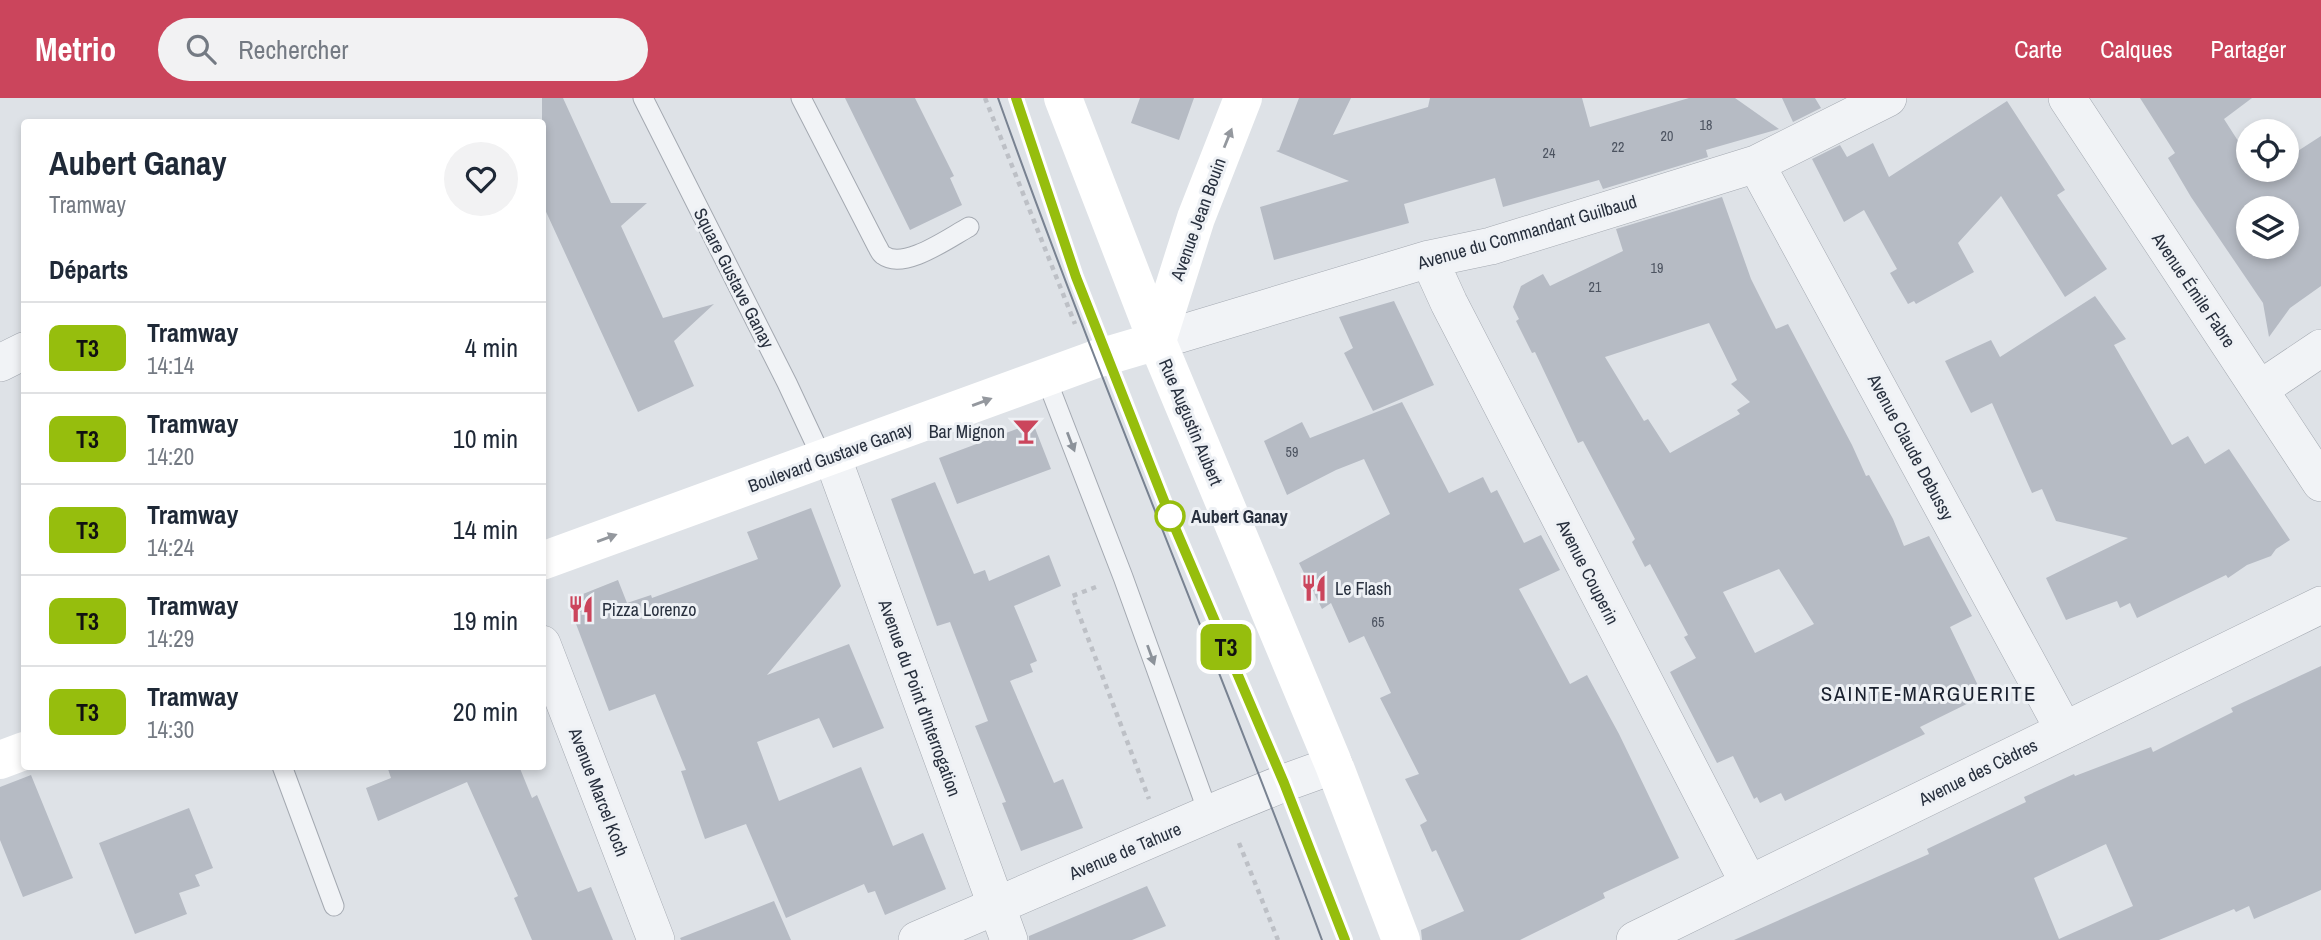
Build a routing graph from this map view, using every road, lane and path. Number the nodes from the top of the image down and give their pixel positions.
1 (643, 98) edge
2 (801, 98) edge
3 (985, 98) edge
4 (1063, 98) edge
5 (1243, 98) edge
6 (1888, 98) edge
7 (2067, 98) edge
8 (1756, 163) junction
9 (969, 227) dead end
10 (1429, 259) junction
11 (1074, 322) dead end
12 (1157, 341) junction
13 (2321, 348) edge
14 (21, 352) edge
15 (0, 363) edge
16 (1046, 378) junction
17 (2260, 388) junction
18 (827, 458) junction
19 (2321, 483) edge
20 (546, 560) edge
21 (1123, 577) junction
22 (2321, 605) edge
23 (546, 654) edge
24 (2064, 730) junction
25 (21, 752) edge
26 (0, 760) edge
27 (1334, 765) junction
28 (283, 770) edge
29 (1209, 815) junction
30 (1163, 834) junction
31 (1749, 884) junction
32 (334, 906) dead end
33 (997, 906) junction
34 (656, 940) edge
35 (917, 940) edge
36 (1009, 940) edge
37 (1401, 940) edge
38 (1635, 940) edge

1 - 18 lane, Square Gustave Ganay
2 - 9 lane
3 - 11 path
4 - 12 main road, Rue Augustin Aubert
12 -> 5 main road, Avenue Jean Bouin
6 - 8 street, Avenue du Commandant Guilbaud
7 - 17 street, Avenue Émile Fabre
8 - 10 street, Avenue du Commandant Guilbaud
8 - 24 street, Avenue Claude Debussy
10 - 12 street, Avenue du Commandant Guilbaud
10 - 31 street, Avenue Couperin
12 - 16 main road, Boulevard Gustave Ganay
12 - 27 main road, Rue Augustin Aubert
13 - 17 street
14 - 15 street
18 -> 16 main road, Boulevard Gustave Ganay
16 -> 21 lane
17 - 19 street, Avenue Émile Fabre
20 -> 18 main road, Boulevard Gustave Ganay
18 - 33 street, Avenue du Point d'Interrogation
21 -> 29 lane
21 - 30 path
22 - 24 street, Avenue des Cèdres
23 - 34 street, Avenue Marcel Koch
24 - 31 street, Avenue des Cèdres
25 - 26 main road
27 - 29 street, Avenue de Tahure
27 - 37 main road, Rue Augustin Aubert
28 - 32 lane
29 - 30 street, Avenue de Tahure
30 - 33 street, Avenue de Tahure
31 - 38 street, Avenue des Cèdres
33 - 35 street, Avenue de Tahure
33 - 36 street, Avenue du Point d'Interrogation

